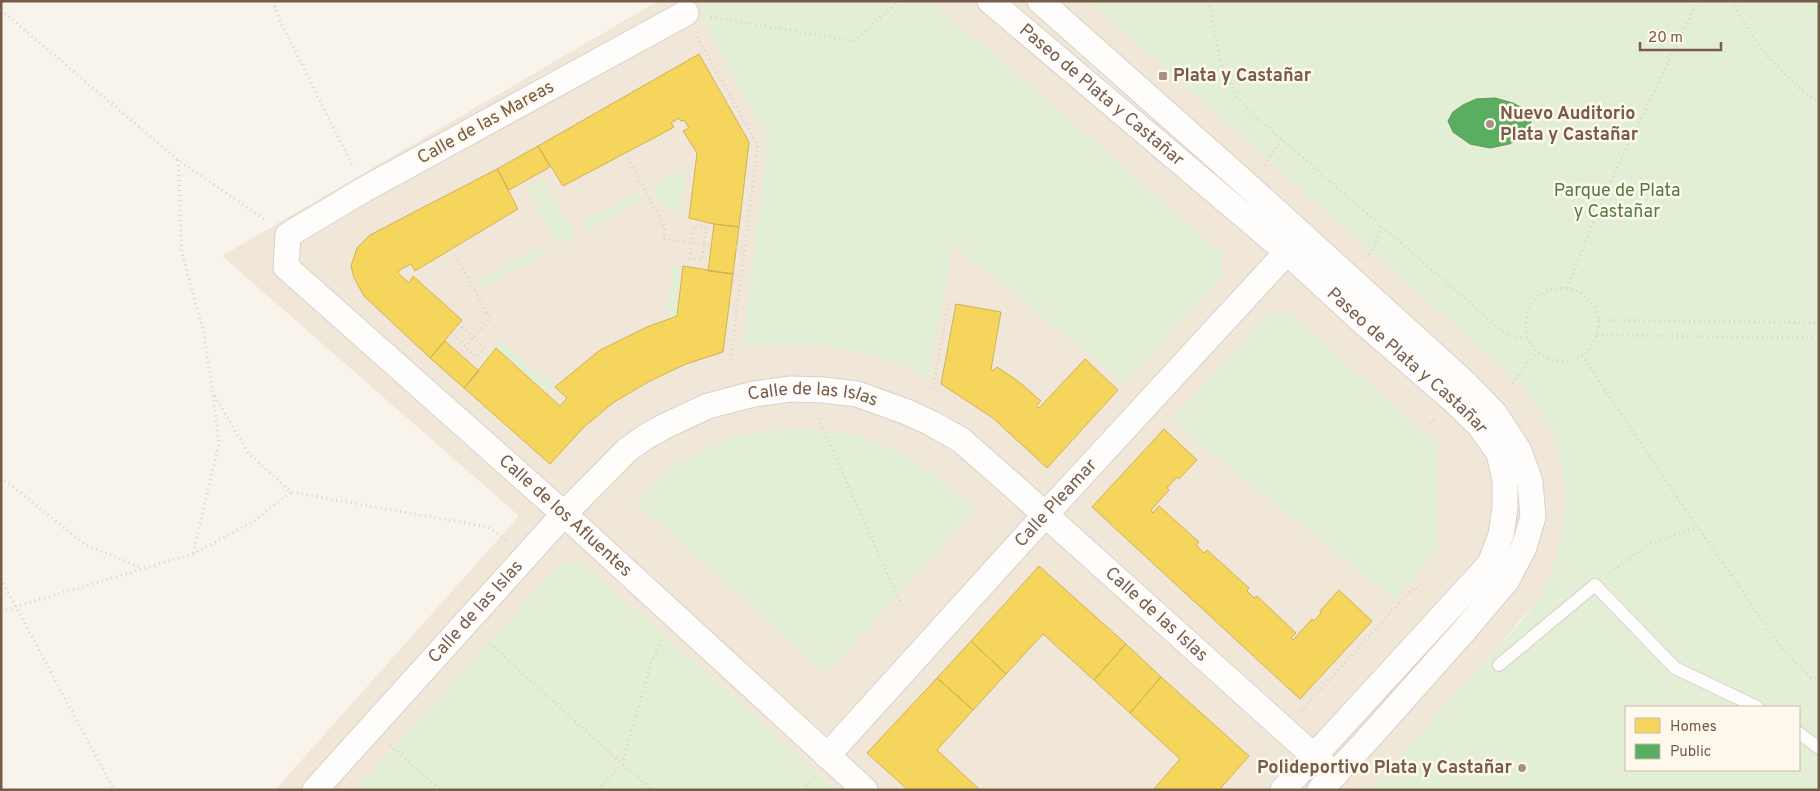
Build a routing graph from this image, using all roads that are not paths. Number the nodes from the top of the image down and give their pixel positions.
1 (990, 1) edge
2 (1040, 1) edge
3 (686, 13) road end
4 (288, 235) joint
5 (1287, 252) junction
6 (564, 514) junction
7 (1045, 514) junction
8 (1499, 665) dead end
9 (1755, 706) edge
10 (1800, 734) edge
11 (1819, 748) edge
12 (1314, 757) junction
13 (823, 764) junction
14 (1327, 782) edge
15 (315, 790) edge
16 (865, 790) edge
17 (1283, 790) edge

1 - 5 street, Paseo de Plata y Castañar
2 - 14 street, Paseo de Plata y Castañar
3 - 4 street, Calle de las Mareas
4 - 6 street, Calle de los Afluentes
5 - 7 street, Calle Pleamar
5 - 12 street, Paseo de Plata y Castañar
6 - 7 street, Calle de las Islas
6 - 13 street, Calle de los Afluentes
6 - 15 street, Calle de las Islas
7 - 12 street, Calle de las Islas
7 - 13 street, Calle Pleamar
8 - 9 lane
10 - 11 lane
12 - 14 street, Calle de las Islas
12 - 17 street, Paseo de Plata y Castañar
13 - 16 street, Calle de los Afluentes

